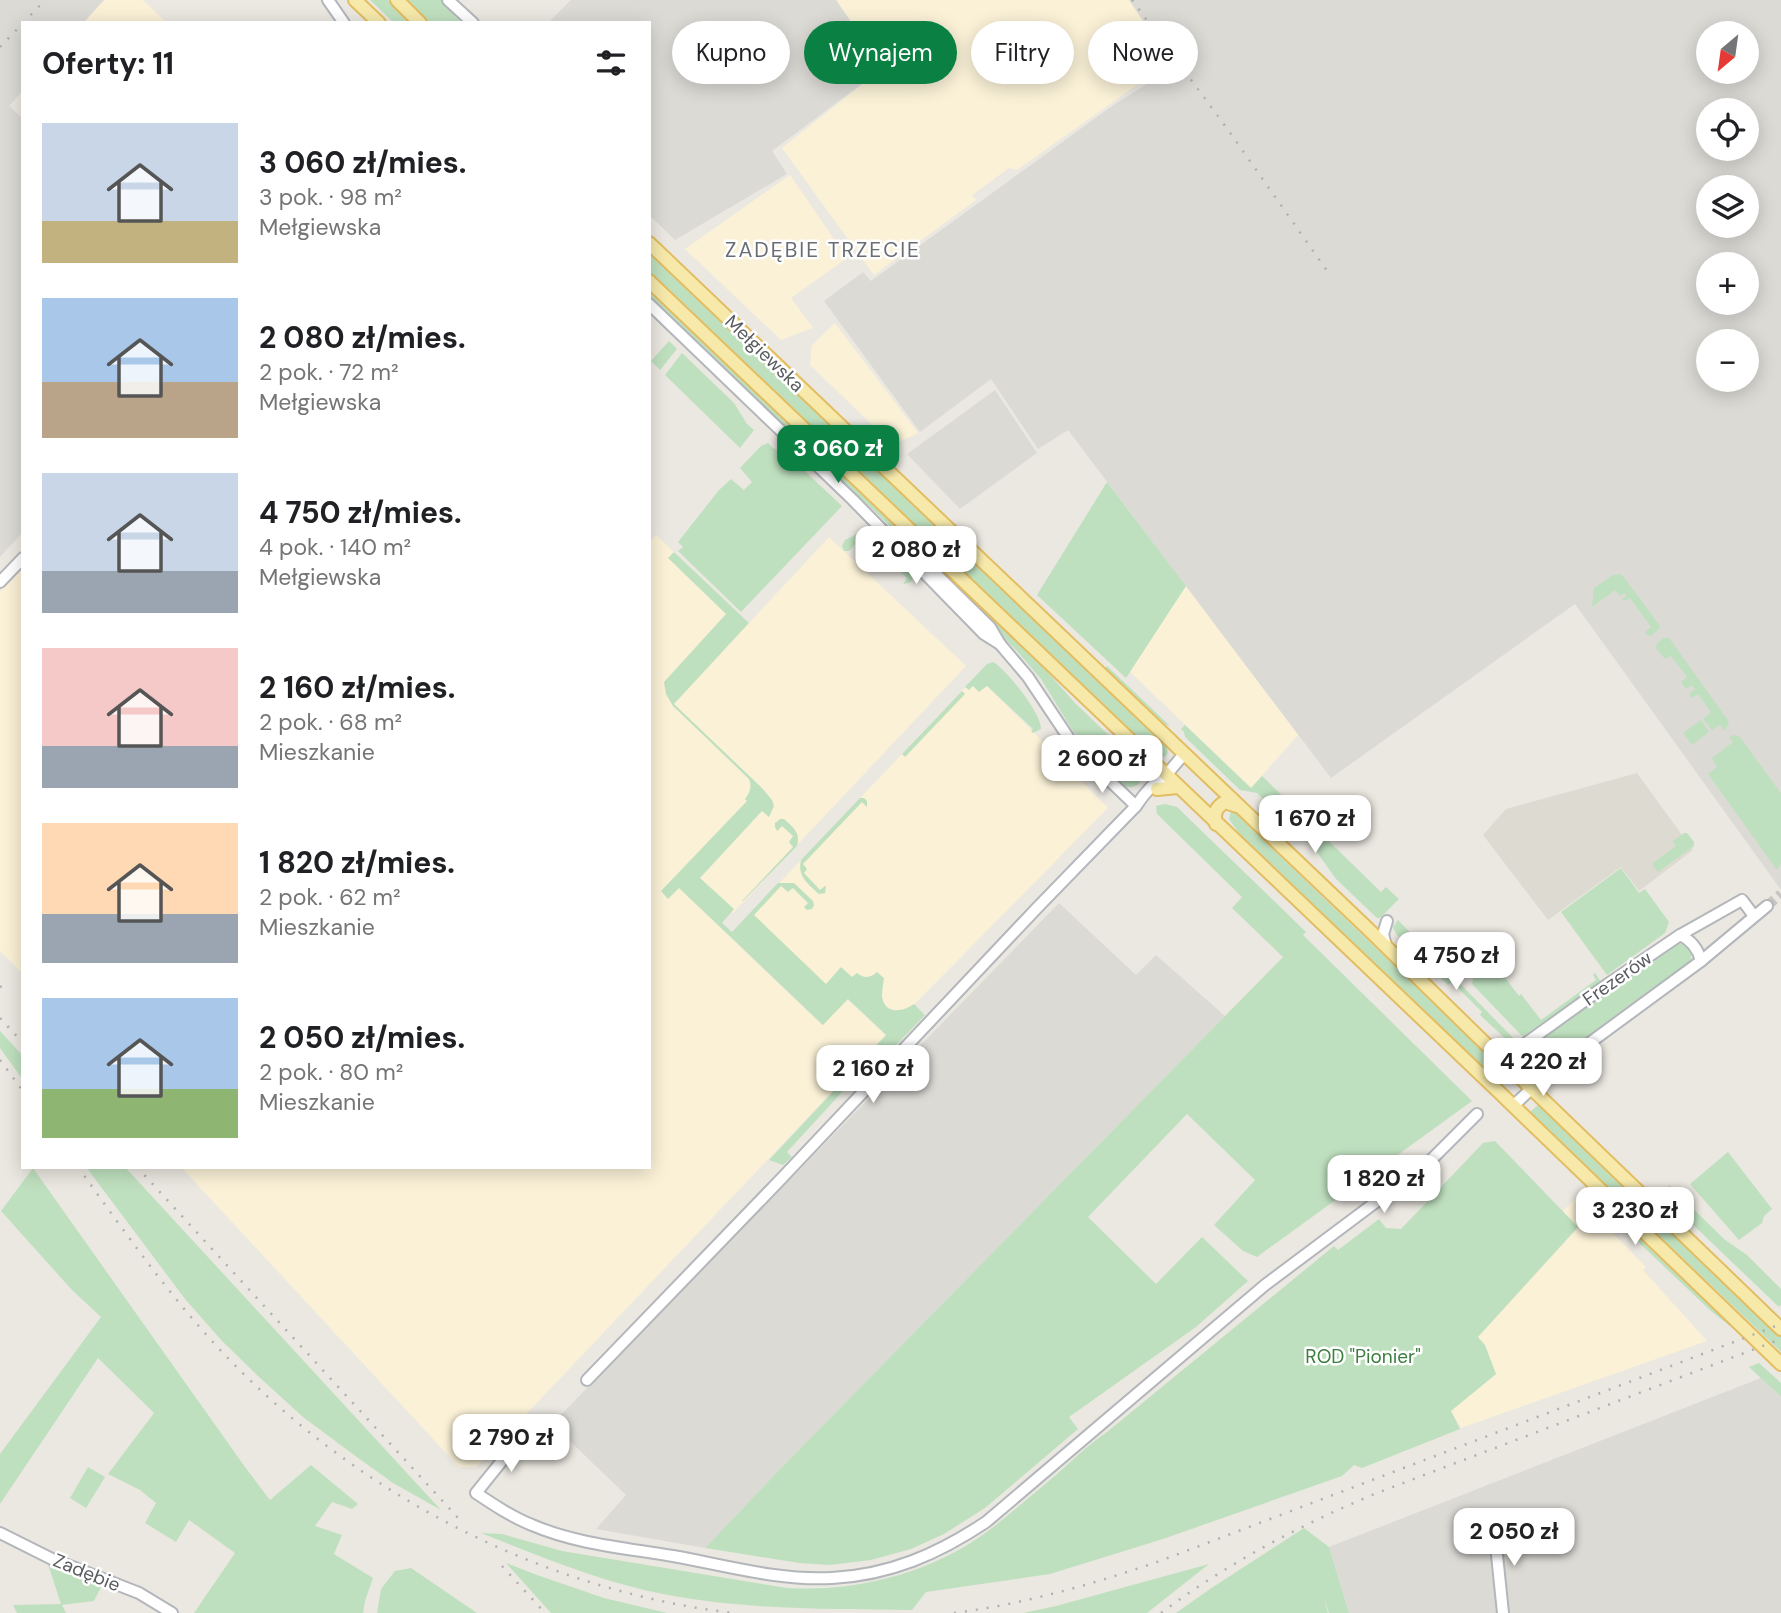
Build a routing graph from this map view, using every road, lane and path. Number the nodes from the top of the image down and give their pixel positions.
1 (328, 0) edge
2 (355, 0) edge
3 (397, 0) edge
4 (449, 0) edge
5 (343, 21) edge
6 (377, 21) edge
7 (418, 21) edge
8 (471, 21) edge
9 (651, 245) edge
10 (651, 283) edge
11 (651, 306) edge
12 (21, 560) edge
13 (0, 582) edge
14 (1184, 754) junction
15 (1165, 775) junction
16 (1178, 787) junction
17 (1157, 789) junction
18 (1136, 806) junction
19 (1240, 807) junction
20 (1216, 824) junction
21 (1767, 906) tunnel mouth
22 (1754, 916) junction
23 (1366, 927) junction
24 (1681, 935) junction
25 (1386, 946) junction
26 (1701, 961) junction
27 (1503, 1061) junction
28 (1490, 1084) junction
29 (1531, 1088) junction
30 (1513, 1106) junction
31 (1476, 1114) dead end
32 (1781, 1329) edge
33 (1781, 1364) edge
34 (587, 1380) dead end
35 (522, 1436) dead end
36 (1494, 1526) dead end
37 (0, 1533) edge
38 (172, 1613) edge
39 (1503, 1613) edge

1 - 5 street
2 - 6 main road
3 - 7 main road
4 - 8 street
9 - 14 main road, Mełgiewska
10 - 15 main road, Mełgiewska
11 - 18 street
12 - 13 street
14 - 15 street
14 - 19 main road, Mełgiewska
15 - 16 main road, Mełgiewska
15 - 17 street
15 - 18 street
16 - 17 main road
16 - 20 main road, Mełgiewska
17 - 18 street
18 - 34 street
19 - 20 main road
19 - 23 main road, Mełgiewska
20 - 28 main road, Mełgiewska
21 - 22 street, Frezerów
22 - 24 street, Frezerów
22 - 26 street, Frezerów
23 - 25 main road, Mełgiewska
23 - 25 street
24 - 26 street
24 - 27 street, Frezerów
25 - 27 main road, Mełgiewska
26 - 29 street, Frezerów
27 - 28 street, Frezerów
27 - 29 main road, Mełgiewska
28 - 30 main road, Mełgiewska
29 - 30 street, Frezerów
29 - 32 main road, Mełgiewska
30 - 33 main road, Mełgiewska
31 - 35 street
36 - 39 street
37 - 38 street, Zadębie

